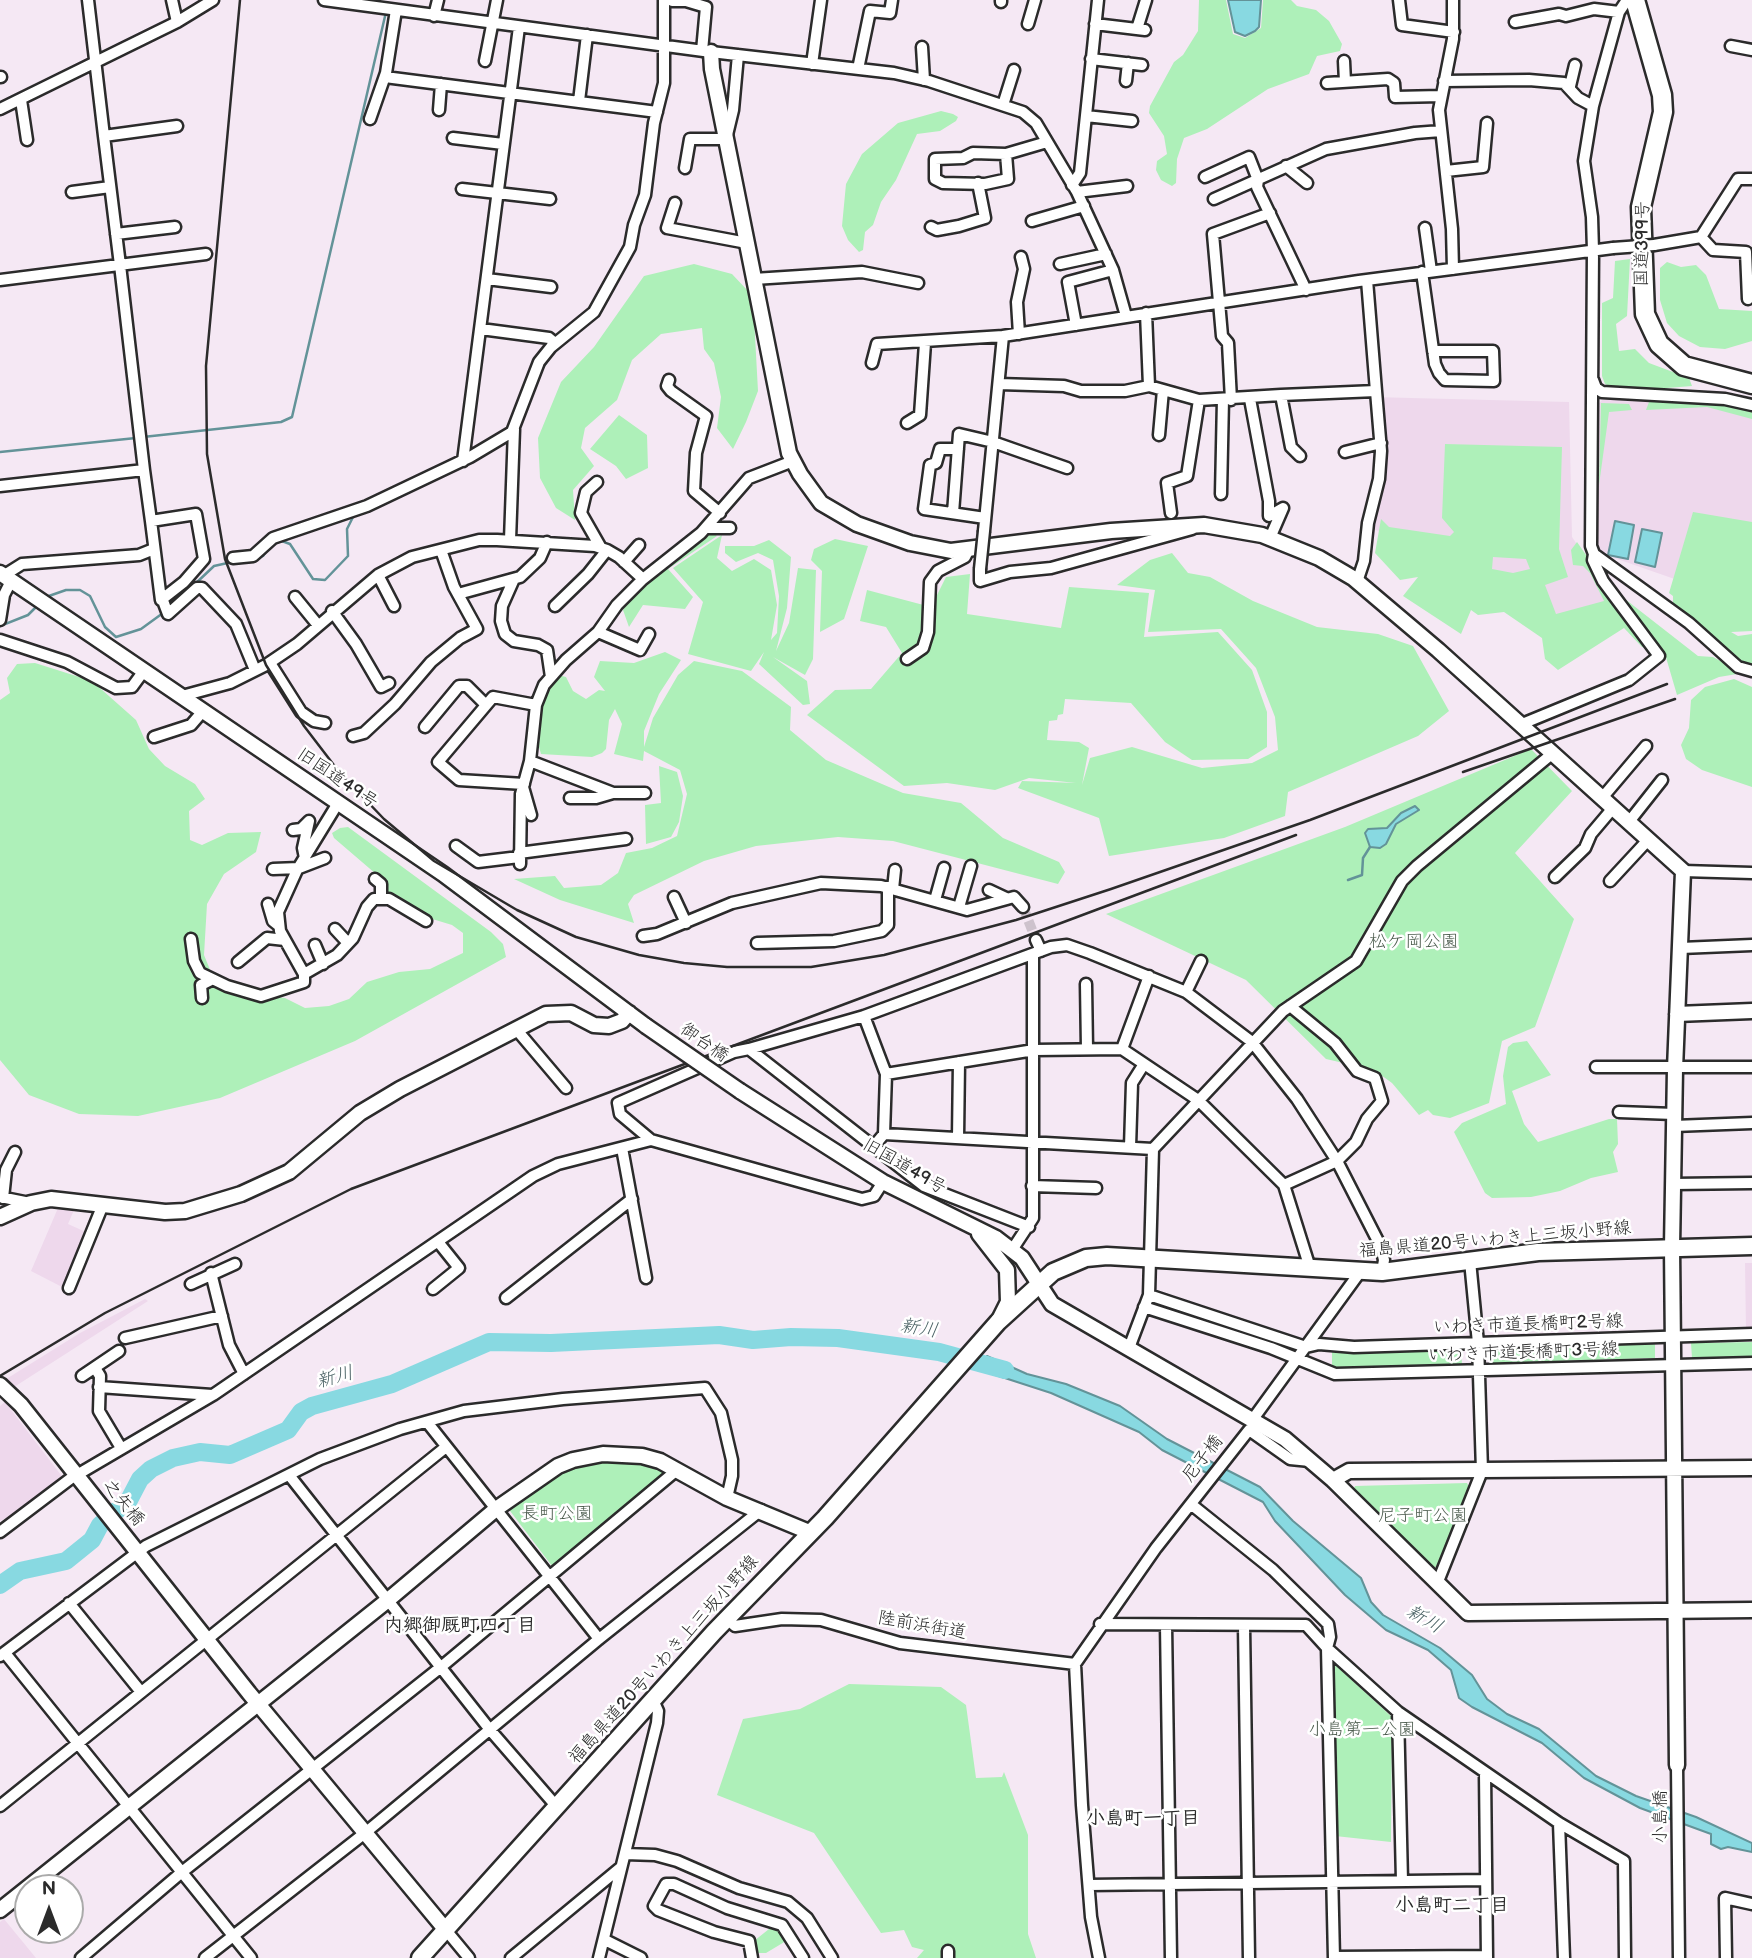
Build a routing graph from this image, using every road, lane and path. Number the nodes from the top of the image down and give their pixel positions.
1 (88, 0) edge
2 (172, 0) edge
3 (213, 0) edge
4 (324, 0) edge
5 (438, 0) edge
6 (497, 0) edge
7 (663, 0) edge
8 (821, 0) edge
9 (892, 0) edge
10 (1035, 0) edge
11 (1098, 0) edge
12 (1146, 0) edge
13 (1399, 0) edge
14 (1453, 0) edge
15 (1627, 0) edge
16 (1635, 0) edge
17 (346, 1) edge
18 (672, 1) edge
19 (390, 9) junction
20 (1619, 12) junction
21 (434, 16) junction
22 (177, 22) junction
23 (1515, 22) dead end
24 (493, 24) junction
25 (1028, 24) dead end
26 (1096, 24) junction
27 (519, 27) junction
28 (1454, 32) junction
29 (587, 36) junction
30 (668, 46) junction
31 (1731, 46) dead end
32 (922, 47) dead end
33 (1752, 50) edge
34 (707, 52) junction
35 (738, 55) junction
36 (1091, 59) junction
37 (485, 61) dead end
38 (1344, 61) dead end
39 (1128, 63) junction
40 (95, 64) junction
41 (813, 64) junction
42 (1142, 65) dead end
43 (1576, 65) dead end
44 (858, 69) junction
45 (1014, 71) dead end
46 (385, 77) junction
47 (924, 80) junction
48 (1126, 81) dead end
49 (1345, 82) junction
50 (1444, 82) junction
51 (1327, 83) dead end
52 (441, 84) junction
53 (1570, 86) junction
54 (510, 92) junction
55 (1441, 96) junction
56 (21, 100) junction
57 (579, 101) junction
58 (1003, 105) junction
59 (1593, 106) junction
60 (0, 109) edge
61 (439, 110) dead end
62 (657, 112) junction
63 (1086, 116) junction
64 (370, 119) dead end
65 (1132, 121) dead end
66 (1487, 122) dead end
67 (177, 126) dead end
68 (1441, 131) junction
69 (104, 136) junction
70 (453, 138) dead end
71 (726, 139) junction
72 (27, 140) dead end
73 (1046, 142) junction
74 (503, 144) junction
75 (1006, 154) junction
76 (1286, 166) junction
77 (685, 168) dead end
78 (1446, 171) junction
79 (1205, 177) dead end
80 (1752, 179) edge
81 (1258, 180) junction
82 (978, 183) junction
83 (1307, 183) dead end
84 (1127, 186) dead end
85 (110, 187) junction
86 (1075, 188) junction
87 (462, 190) dead end
88 (72, 192) dead end
89 (498, 195) junction
90 (550, 199) dead end
91 (1214, 199) dead end
92 (675, 203) dead end
93 (1084, 206) junction
94 (1270, 213) junction
95 (1032, 221) dead end
96 (175, 227) dead end
97 (931, 227) dead end
98 (1426, 228) dead end
99 (116, 234) junction
100 (1701, 237) junction
101 (747, 243) junction
102 (1593, 251) junction
103 (206, 254) dead end
104 (1106, 254) junction
105 (1021, 257) dead end
106 (1060, 264) dead end
107 (120, 265) junction
108 (1453, 269) junction
109 (1750, 269) edge
110 (1113, 270) junction
111 (1427, 272) junction
112 (487, 279) junction
113 (754, 279) junction
114 (0, 280) edge
115 (1367, 280) junction
116 (918, 283) dead end
117 (551, 287) dead end
118 (1306, 290) junction
119 (1748, 299) dead end
120 (1221, 302) junction
121 (1146, 313) junction
122 (1126, 316) junction
123 (1076, 326) junction
124 (481, 329) junction
125 (1019, 334) junction
126 (1003, 336) junction
127 (555, 343) junction
128 (925, 343) junction
129 (1433, 351) junction
130 (872, 363) dead end
131 (1592, 376) junction
132 (669, 380) dead end
133 (999, 384) junction
134 (1752, 384) edge
135 (1149, 386) junction
136 (1163, 390) junction
137 (1376, 391) junction
138 (1281, 396) junction
139 (1250, 399) junction
140 (1199, 400) junction
141 (1227, 400) junction
142 (1752, 405) edge
143 (907, 423) dead end
144 (513, 431) junction
145 (1159, 435) dead end
146 (993, 442) junction
147 (1381, 443) junction
148 (958, 449) junction
149 (1345, 452) dead end
150 (1300, 456) dead end
151 (463, 461) junction
152 (793, 461) junction
153 (1067, 468) dead end
154 (144, 470) junction
155 (597, 482) dead end
156 (0, 486) edge
157 (1221, 494) dead end
158 (720, 513) junction
159 (953, 513) junction
160 (1171, 513) dead end
161 (985, 519) junction
162 (151, 521) junction
163 (1204, 525) junction
164 (706, 528) junction
165 (730, 528) dead end
166 (1270, 538) junction
167 (510, 540) junction
168 (547, 542) junction
169 (639, 545) dead end
170 (154, 549) junction
171 (604, 549) junction
172 (441, 550) junction
173 (970, 550) junction
174 (1594, 554) junction
175 (233, 558) dead end
176 (624, 562) junction
177 (378, 576) junction
178 (5, 577) edge
179 (514, 579) junction
180 (643, 579) junction
181 (1357, 582) junction
182 (458, 594) junction
183 (295, 597) dead end
184 (394, 606) dead end
185 (165, 607) junction
186 (555, 607) dead end
187 (332, 611) junction
188 (0, 620) edge
189 (317, 624) junction
190 (598, 632) junction
191 (649, 634) dead end
192 (0, 640) edge
193 (907, 659) dead end
194 (270, 663) junction
195 (255, 670) junction
196 (1752, 671) edge
197 (143, 672) junction
198 (551, 677) junction
199 (389, 683) dead end
200 (181, 696) junction
201 (486, 705) junction
202 (536, 705) junction
203 (203, 711) junction
204 (325, 723) dead end
205 (1522, 724) junction
206 (425, 727) dead end
207 (353, 736) dead end
208 (154, 737) dead end
209 (1646, 746) dead end
210 (1553, 753) junction
211 (530, 761) junction
212 (1662, 779) dead end
213 (524, 785) junction
214 (613, 793) junction
215 (645, 793) dead end
216 (570, 798) dead end
217 (1602, 798) junction
218 (338, 803) junction
219 (1613, 808) junction
220 (531, 815) dead end
221 (1628, 822) junction
222 (293, 830) dead end
223 (626, 839) dead end
224 (1648, 840) junction
225 (456, 846) dead end
226 (305, 858) junction
227 (325, 858) dead end
228 (520, 858) junction
229 (971, 866) dead end
230 (299, 868) junction
231 (944, 868) dead end
232 (273, 869) dead end
233 (895, 870) dead end
234 (1683, 871) junction
235 (1752, 873) edge
236 (1555, 877) dead end
237 (375, 879) dead end
238 (1610, 881) dead end
239 (890, 888) junction
240 (989, 890) dead end
241 (674, 897) dead end
242 (380, 898) junction
243 (1007, 898) junction
244 (935, 900) junction
245 (268, 904) dead end
246 (1023, 907) tunnel mouth
247 (959, 908) junction
248 (426, 921) dead end
249 (686, 922) junction
250 (279, 926) junction
251 (335, 929) dead end
252 (643, 936) dead end
253 (191, 939) dead end
254 (285, 940) junction
255 (1036, 940) tunnel mouth
256 (348, 943) junction
257 (757, 943) dead end
258 (315, 945) dead end
259 (1752, 945) edge
260 (1681, 948) junction
261 (1037, 953) junction
262 (1200, 961) dead end
263 (238, 962) dead end
264 (323, 964) junction
265 (304, 974) junction
266 (1149, 976) junction
267 (211, 979) junction
268 (1086, 985) dead end
269 (1186, 992) junction
270 (202, 998) dead end
271 (1290, 1006) junction
272 (1752, 1011) edge
273 (629, 1013) junction
274 (1677, 1014) junction
275 (864, 1016) junction
276 (646, 1026) joint
277 (516, 1029) junction
278 (1252, 1042) junction
279 (749, 1049) junction
280 (1087, 1049) junction
281 (1122, 1049) junction
282 (1034, 1050) junction
283 (959, 1062) junction
284 (1144, 1064) junction
285 (1596, 1067) dead end
286 (1752, 1067) edge
287 (1675, 1069) junction
288 (886, 1074) junction
289 (566, 1088) dead end
290 (740, 1091) joint
291 (1198, 1100) junction
292 (1619, 1112) dead end
293 (1674, 1120) junction
294 (1752, 1123) edge
295 (884, 1133) junction
296 (958, 1138) junction
297 (651, 1140) junction
298 (1032, 1142) junction
299 (874, 1146) junction
300 (1130, 1147) junction
301 (622, 1148) junction
302 (1153, 1149) junction
303 (15, 1152) dead end
304 (1337, 1161) junction
305 (883, 1182) junction
306 (1752, 1182) edge
307 (1673, 1184) junction
308 (1284, 1185) junction
309 (1032, 1186) junction
310 (1096, 1188) dead end
311 (2, 1197) edge
312 (632, 1199) junction
313 (31, 1203) junction
314 (102, 1207) junction
315 (0, 1217) edge
316 (972, 1226) junction
317 (1029, 1227) junction
318 (439, 1243) junction
319 (1672, 1247) junction
320 (1752, 1247) edge
321 (1012, 1250) junction
322 (1149, 1257) junction
323 (1470, 1261) junction
324 (235, 1264) dead end
325 (1310, 1268) junction
326 (1360, 1272) junction
327 (1382, 1272) junction
328 (211, 1273) junction
329 (646, 1278) dead end
330 (191, 1284) dead end
331 (1040, 1284) junction
332 (69, 1288) dead end
333 (433, 1289) dead end
334 (1149, 1295) junction
335 (506, 1298) dead end
336 (1144, 1307) junction
337 (222, 1316) junction
338 (998, 1322) junction
339 (1752, 1334) edge
340 (1672, 1336) junction
341 (125, 1338) dead end
342 (1478, 1343) junction
343 (1306, 1346) junction
344 (1129, 1348) junction
345 (119, 1351) dead end
346 (1297, 1360) junction
347 (1752, 1363) edge
348 (1672, 1364) junction
349 (95, 1368) junction
350 (1478, 1370) junction
351 (244, 1374) junction
352 (82, 1376) dead end
353 (0, 1385) edge
354 (99, 1387) junction
355 (213, 1395) junction
356 (1252, 1419) junction
357 (427, 1422) junction
358 (446, 1447) junction
359 (121, 1448) junction
360 (1310, 1461) junction
361 (1752, 1468) edge
362 (677, 1469) junction
363 (1674, 1469) junction
364 (1482, 1471) junction
365 (289, 1475) junction
366 (79, 1479) junction
367 (1333, 1480) junction
368 (727, 1498) junction
369 (1192, 1505) junction
370 (496, 1509) junction
371 (761, 1510) junction
372 (0, 1532) edge
373 (809, 1532) junction
374 (337, 1538) junction
375 (137, 1550) junction
376 (548, 1574) junction
377 (1437, 1584) junction
378 (388, 1600) junction
379 (69, 1603) junction
380 (1752, 1610) edge
381 (1676, 1611) junction
382 (726, 1618) junction
383 (1100, 1624) junction
384 (1167, 1625) junction
385 (1244, 1626) junction
386 (208, 1639) junction
387 (599, 1639) junction
388 (1327, 1648) junction
389 (2, 1654) edge
390 (1075, 1664) junction
391 (440, 1667) junction
392 (141, 1692) junction
393 (653, 1700) junction
394 (258, 1703) junction
395 (1398, 1712) junction
396 (491, 1731) junction
397 (78, 1743) junction
398 (1677, 1765) joint
399 (314, 1770) junction
400 (1485, 1773) junction
401 (2, 1801) edge
402 (130, 1805) junction
403 (557, 1807) junction
404 (1559, 1823) junction
405 (365, 1833) junction
406 (625, 1854) junction
407 (621, 1868) junction
408 (182, 1872) junction
409 (1486, 1880) junction
410 (1402, 1881) junction
411 (1332, 1882) junction
412 (1089, 1885) junction
413 (1248, 1885) junction
414 (1170, 1886) junction
415 (1752, 1904) edge
416 (0, 1910) edge
417 (445, 1929) junction
418 (233, 1936) junction
419 (604, 1940) junction
420 (1487, 1957) edge
421 (81, 1958) edge
422 (205, 1958) edge
423 (251, 1958) edge
424 (420, 1958) edge
425 (468, 1958) edge
426 (511, 1958) edge
427 (599, 1958) edge
428 (642, 1958) edge
429 (752, 1958) edge
430 (803, 1958) edge
431 (832, 1958) edge
432 (1098, 1958) edge
433 (1171, 1958) edge
434 (1249, 1958) edge
435 (1335, 1958) edge
436 (1564, 1958) edge
437 (1625, 1958) edge
438 (1679, 1958) edge
439 (1726, 1958) edge

1 - 40 street
2 - 22 street
3 - 22 street
4 - 17 street
5 - 21 street
6 - 24 street
7 - 30 street
8 - 41 street
9 - 44 street
10 - 25 street
11 - 26 street
12 - 26 street
13 - 28 street
14 - 28 street
15 - 20 street
16 - 134 highway, 国道399号
17 - 19 street
18 - 34 street
19 - 21 street
19 - 46 street
20 - 23 street
20 - 59 street
21 - 24 street
22 - 40 street
24 - 27 street
24 - 37 street
26 - 36 street
27 - 29 street
27 - 54 street
28 - 50 street
29 - 30 street
29 - 57 street
30 - 34 street
30 - 62 street
31 - 33 street
32 - 47 street
34 - 35 street
34 - 71 street
35 - 41 street
35 - 71 street
36 - 39 street
36 - 63 street
38 - 49 street
39 - 42 street
39 - 48 street
40 - 56 street
40 - 69 street
41 - 44 street
43 - 53 street
44 - 47 street
45 - 58 street
46 - 52 street
46 - 64 street
47 - 58 street
49 - 51 street
49 - 55 street
50 - 53 street
50 - 55 street
52 - 54 street
52 - 61 street
53 - 59 street
54 - 57 street
54 - 74 street
55 - 68 street
56 - 60 street
56 - 72 street
57 - 62 street
58 - 73 street
59 - 102 street
62 - 127 street
63 - 65 street
63 - 86 street
66 - 78 street
67 - 69 street
68 - 76 street
68 - 78 street
69 - 85 street
70 - 74 street
71 - 77 street
71 - 101 street
73 - 75 street
73 - 86 street
74 - 89 street
75 - 82 street
75 - 82 street
76 - 81 street
76 - 83 street
78 - 108 street
79 - 81 street
80 - 100 street
81 - 91 street
81 - 94 street
82 - 97 street
84 - 86 street
85 - 88 street
85 - 99 street
86 - 93 street
87 - 89 street
89 - 90 street
89 - 112 street
92 - 101 street
93 - 95 street
93 - 104 street
94 - 118 street
94 - 120 street
96 - 99 street
98 - 111 street
99 - 107 street
100 - 102 street, bridge
100 - 109 street
101 - 113 street
102 - 108 street
102 - 131 street
103 - 107 street
104 - 106 street
104 - 110 street
105 - 125 street
107 - 114 street
107 - 154 street
108 - 111 street
109 - 119 street
110 - 122 street
110 - 123 street
111 - 115 street
111 - 129 street
112 - 117 street
112 - 124 street
113 - 116 street
113 - 152 street
115 - 118 street
115 - 137 street
118 - 120 street
120 - 121 street
120 - 141 street
121 - 122 street
121 - 135 street
122 - 123 street
123 - 125 street
124 - 127 street
124 - 151 street
125 - 126 street
126 - 128 street
126 - 133 street
127 - 144 street
128 - 130 street
128 - 143 street
129 - 129 street
131 - 142 street
131 - 174 street
132 - 158 street
133 - 135 street
133 - 146 street
135 - 136 street
136 - 140 street
136 - 145 street
137 - 138 street
137 - 147 street
138 - 139 street
138 - 150 street
139 - 141 street
139 - 166 street
140 - 141 street
140 - 160 street
141 - 157 street
144 - 151 street
144 - 167 street
146 - 148 street
146 - 153 street
146 - 161 street
147 - 149 street
147 - 181 street
148 - 159 street
148 - 159 street
151 - 175 street
152 - 158 street
152 - 173 street
154 - 156 street
154 - 162 street
155 - 171 street
158 - 164 street
159 - 161 street
161 - 163 street, bridge
162 - 170 street
162 - 185 street
163 - 166 street
163 - 173 street
164 - 165 street
164 - 180 street
166 - 181 street
167 - 168 street
167 - 172 street
168 - 171 street
168 - 179 street
169 - 176 street
170 - 178 street
170 - 185 street
171 - 176 street
171 - 186 street
172 - 177 street
172 - 182 street
173 - 193 street
174 - 196 street
174 - 205 street
176 - 180 street
177 - 184 street
177 - 187 street
178 - 188 street
178 - 197 street, 旧国道49号
179 - 182 street
179 - 198 street
180 - 190 street
181 - 205 street
182 - 207 street
183 - 189 street
185 - 195 street
187 - 189 street
187 - 199 street
189 - 194 street
190 - 191 street
190 - 198 street
192 - 197 street
194 - 195 street
194 - 204 street
195 - 200 street
197 - 200 street, 旧国道49号
198 - 202 street
200 - 203 street, 旧国道49号
201 - 202 street
201 - 206 street
201 - 213 street
202 - 211 street
203 - 208 street
203 - 218 street, 旧国道49号
205 - 210 street
209 - 217 street
210 - 217 street
210 - 271 street
211 - 213 street
211 - 214 street
212 - 221 street
213 - 220 street
213 - 228 street
214 - 215 street
214 - 216 street
217 - 219 street
218 - 226 street
218 - 273 street, 旧国道49号
219 - 221 street
219 - 236 street
221 - 224 street
222 - 226 street
223 - 228 street
224 - 234 street
224 - 238 street
225 - 228 street
226 - 230 street
227 - 230 street
229 - 247 street
230 - 232 street
230 - 250 street
231 - 244 street
233 - 239 street
234 - 235 street
234 - 260 street
237 - 242 street
239 - 244 street
239 - 249 street
239 - 257 street
240 - 243 street
241 - 249 street
242 - 248 street
242 - 256 street
243 - 246 street
243 - 247 street
244 - 247 street
245 - 250 street
249 - 252 street
250 - 254 street
251 - 256 street
253 - 267 street
254 - 263 street
254 - 265 street
255 - 261 street
256 - 264 street
258 - 264 street
259 - 260 street
260 - 274 street
261 - 266 street
261 - 275 street
261 - 282 street
262 - 269 street
264 - 265 street
265 - 267 street
266 - 269 street
266 - 281 street
267 - 270 street
268 - 280 street
269 - 278 street
271 - 278 street
271 - 304 street
272 - 274 street
273 - 276 street, 旧国道49号
273 - 277 street
274 - 287 street
275 - 279 street
275 - 288 street
276 - 290 street, 御台橋, bridge
277 - 289 street
277 - 314 street
278 - 291 street
278 - 304 street
279 - 297 street
279 - 299 street
280 - 281 street
280 - 282 street
281 - 284 street
282 - 283 street
282 - 298 street
283 - 288 street
283 - 296 street
284 - 291 street
284 - 300 street
285 - 287 street
286 - 287 street
287 - 293 street
288 - 295 street
290 - 305 street, 旧国道49号
291 - 302 street
291 - 308 street
292 - 293 street
293 - 294 street
293 - 307 street
295 - 296 street
295 - 299 street
296 - 298 street
297 - 301 street
297 - 305 street
298 - 300 street
298 - 309 street
299 - 317 street
300 - 302 street
301 - 312 street
301 - 318 street
302 - 322 street
303 - 311 street
304 - 308 street
304 - 327 street
305 - 316 street, 旧国道49号
306 - 307 street
307 - 319 street
308 - 325 street
309 - 310 street
309 - 317 street
311 - 313 street
312 - 329 street
312 - 335 street
313 - 314 street
313 - 315 street
314 - 332 street
316 - 321 street, 旧国道49号
316 - 338 street
317 - 321 street
318 - 333 street
318 - 351 street
319 - 320 main road, 福島県道20号いわき上三坂小野線
319 - 323 main road, 福島県道20号いわき上三坂小野線
319 - 340 street
321 - 331 street, 旧国道49号
322 - 325 main road, 福島県道20号いわき上三坂小野線
322 - 331 main road, 福島県道20号いわき上三坂小野線
322 - 334 street
323 - 327 main road, 福島県道20号いわき上三坂小野線
323 - 342 street
324 - 328 street
325 - 326 main road, 福島県道20号いわき上三坂小野線
326 - 327 main road, 福島県道20号いわき上三坂小野線
326 - 343 street
328 - 330 street
328 - 337 street
331 - 338 main road, 福島県道20号いわき上三坂小野線
331 - 344 street, 旧国道49号
334 - 336 street
334 - 343 street, いわき市道長橋町2号線
336 - 344 street
336 - 346 street, いわき市道長橋町3号線
337 - 341 street
337 - 351 street
338 - 373 main road, 福島県道20号いわき上三坂小野線
339 - 340 street, いわき市道長橋町2号線
340 - 342 street, いわき市道長橋町2号線
340 - 348 street
342 - 343 street, いわき市道長橋町2号線
342 - 350 street
343 - 346 street
344 - 356 street, 旧国道49号
345 - 349 street
346 - 350 street, いわき市道長橋町3号線
346 - 356 street
347 - 348 street, いわき市道長橋町3号線
348 - 350 street, いわき市道長橋町3号線
348 - 363 street
349 - 352 street
349 - 354 street
350 - 364 street
351 - 355 street
353 - 366 street, 之矢橋
354 - 355 street
354 - 359 street
355 - 359 street
356 - 360 street, 旧国道49号
357 - 358 street
357 - 365 street
357 - 368 street
358 - 370 street
358 - 374 street
359 - 366 street
360 - 367 street, 旧国道49号
360 - 369 street, 尼子橋
361 - 363 street
362 - 368 street
362 - 370 street
362 - 376 street
363 - 364 street
363 - 381 street
364 - 367 street
364 - 377 street
365 - 374 street
365 - 375 street
366 - 372 street
366 - 375 street, 之矢橋
367 - 377 street, 旧国道49号
368 - 371 street
369 - 383 street, 尼子橋
369 - 388 street
370 - 376 street
370 - 378 street
371 - 373 street
371 - 387 street
373 - 382 main road, 福島県道20号いわき上三坂小野線
374 - 378 street
374 - 386 street
375 - 379 street
375 - 386 street, 之矢橋
376 - 387 street
376 - 391 street
377 - 381 street, 旧国道49号
378 - 391 street
378 - 394 street
379 - 389 street
379 - 392 street
380 - 381 street, 旧国道49号
381 - 398 street
382 - 390 street, 陸前浜街道
382 - 393 main road, 福島県道20号いわき上三坂小野線
383 - 384 street
383 - 390 street, 尼子橋
384 - 385 street
384 - 414 street
385 - 388 street
385 - 413 street
386 - 392 street
386 - 394 street, 之矢橋
387 - 396 street
388 - 395 street
388 - 411 street
389 - 397 street
390 - 412 street
391 - 396 street
391 - 399 street
392 - 397 street
393 - 403 main road, 福島県道20号いわき上三坂小野線
393 - 406 street
394 - 399 street, 之矢橋
394 - 402 street
395 - 400 street
395 - 410 street
396 - 403 street
396 - 405 street
397 - 401 street
397 - 402 street
398 - 438 street, 小島橋
399 - 405 street, 之矢橋
399 - 408 street
400 - 404 street
400 - 409 street
402 - 408 street
402 - 416 street
403 - 417 main road, 福島県道20号いわき上三坂小野線
404 - 436 street
404 - 437 street
405 - 417 street, 之矢橋
405 - 418 street
406 - 407 street
406 - 431 street
407 - 419 street
407 - 426 street
408 - 418 street
408 - 421 street
409 - 410 street
409 - 420 street
410 - 411 street
411 - 413 street
411 - 435 street
412 - 414 street
412 - 432 street
413 - 414 street
413 - 434 street
414 - 433 street
415 - 439 street
417 - 424 main road, 福島県道20号いわき上三坂小野線
417 - 425 street
418 - 422 street
418 - 423 street
419 - 427 street
419 - 428 street
420 - 435 street
429 - 430 street

